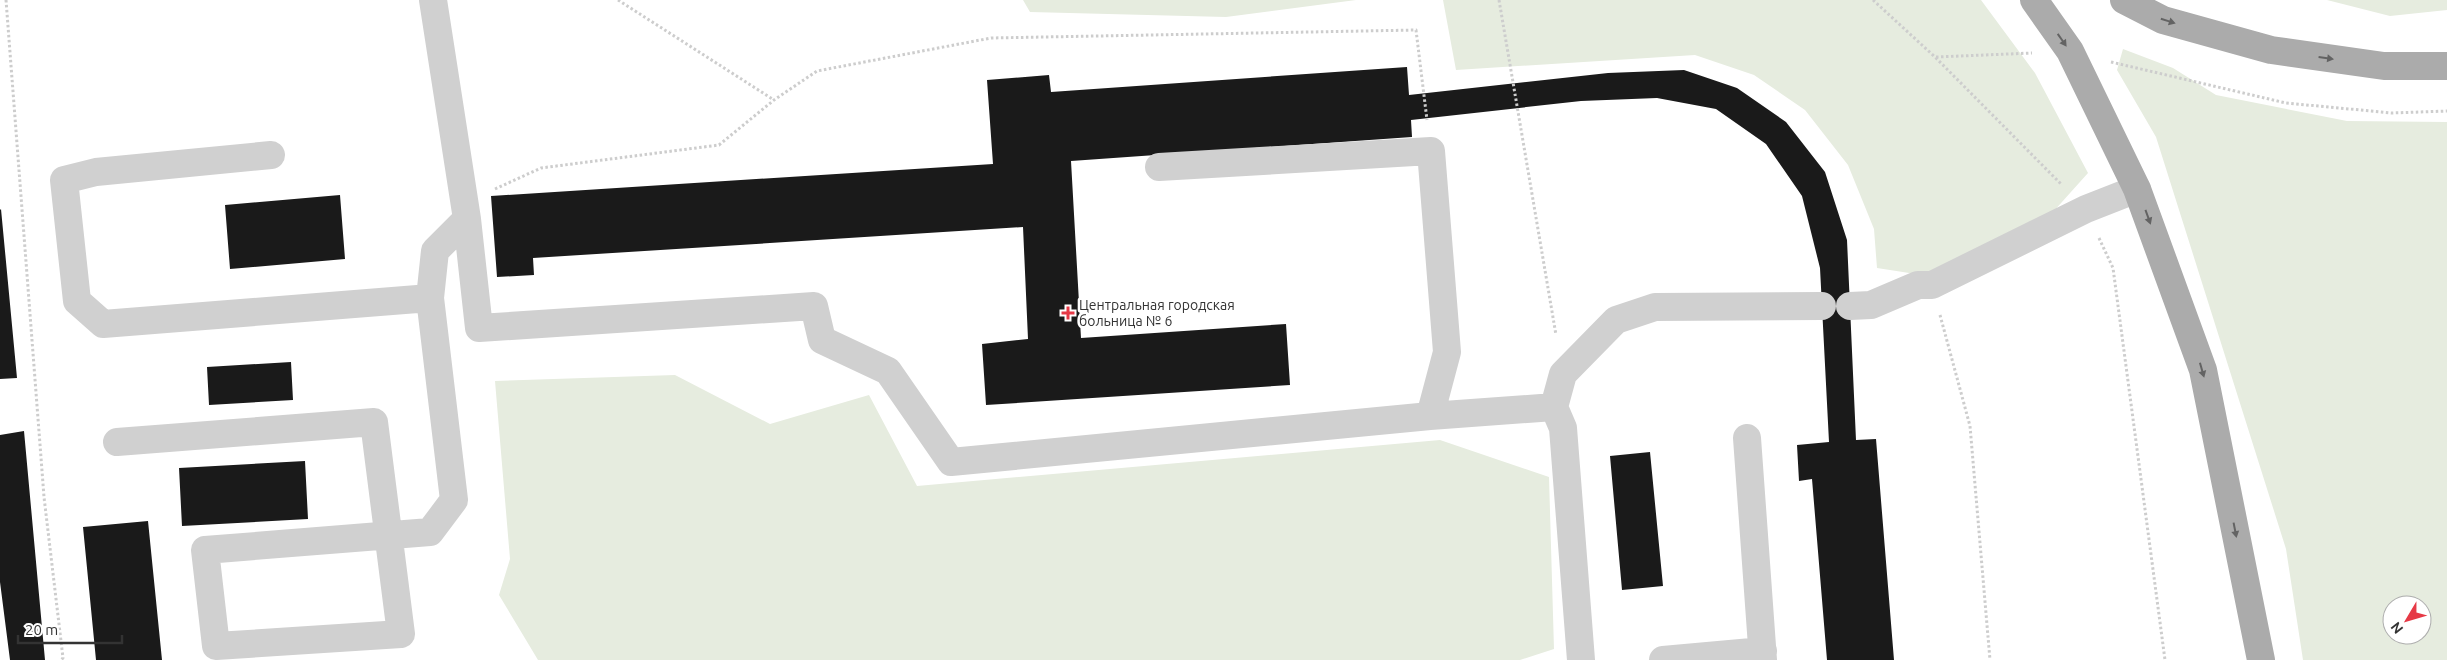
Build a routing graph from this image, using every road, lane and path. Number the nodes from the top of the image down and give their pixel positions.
1 (6, 0) edge
2 (433, 0) edge
3 (618, 0) edge
4 (1499, 0) edge
5 (1873, 0) edge
6 (2034, 0) edge
7 (2124, 0) edge
8 (2070, 51) junction
9 (1935, 57) junction
10 (2447, 66) edge
11 (774, 100) junction
12 (2447, 111) edge
13 (1431, 150) junction
14 (271, 155) dead end
15 (1160, 167) dead end
16 (2137, 189) junction
17 (494, 190) dead end
18 (2086, 209) junction
19 (467, 219) junction
20 (1932, 285) junction
21 (430, 298) junction
22 (1822, 306) dead end
23 (1850, 306) dead end
24 (1563, 374) junction
25 (1554, 407) junction
26 (1430, 416) junction
27 (1747, 438) dead end
28 (117, 442) dead end
29 (389, 535) junction
30 (1763, 655) edge
31 (62, 660) edge
32 (1581, 660) edge
33 (1663, 660) edge
34 (1990, 660) edge
35 (2165, 660) edge
36 (2261, 660) edge

1 - 31 path
2 - 19 lane
3 - 11 path
4 - 24 path
5 - 9 path
6 -> 8 main road
7 -> 10 main road
8 - 9 path
8 - 12 path
8 - 16 main road
9 - 18 path
11 - 13 path
11 - 17 path
13 - 15 lane
13 - 26 lane
14 - 21 lane
16 - 18 lane
16 -> 36 main road
18 - 20 lane
18 - 35 path
19 - 21 lane
19 - 26 lane
20 - 23 lane
20 - 34 path
21 - 29 lane
22 - 24 lane
24 - 25 lane
25 - 26 lane
25 - 32 lane
27 - 30 lane
28 - 29 lane
29 - 29 lane
30 - 33 lane

